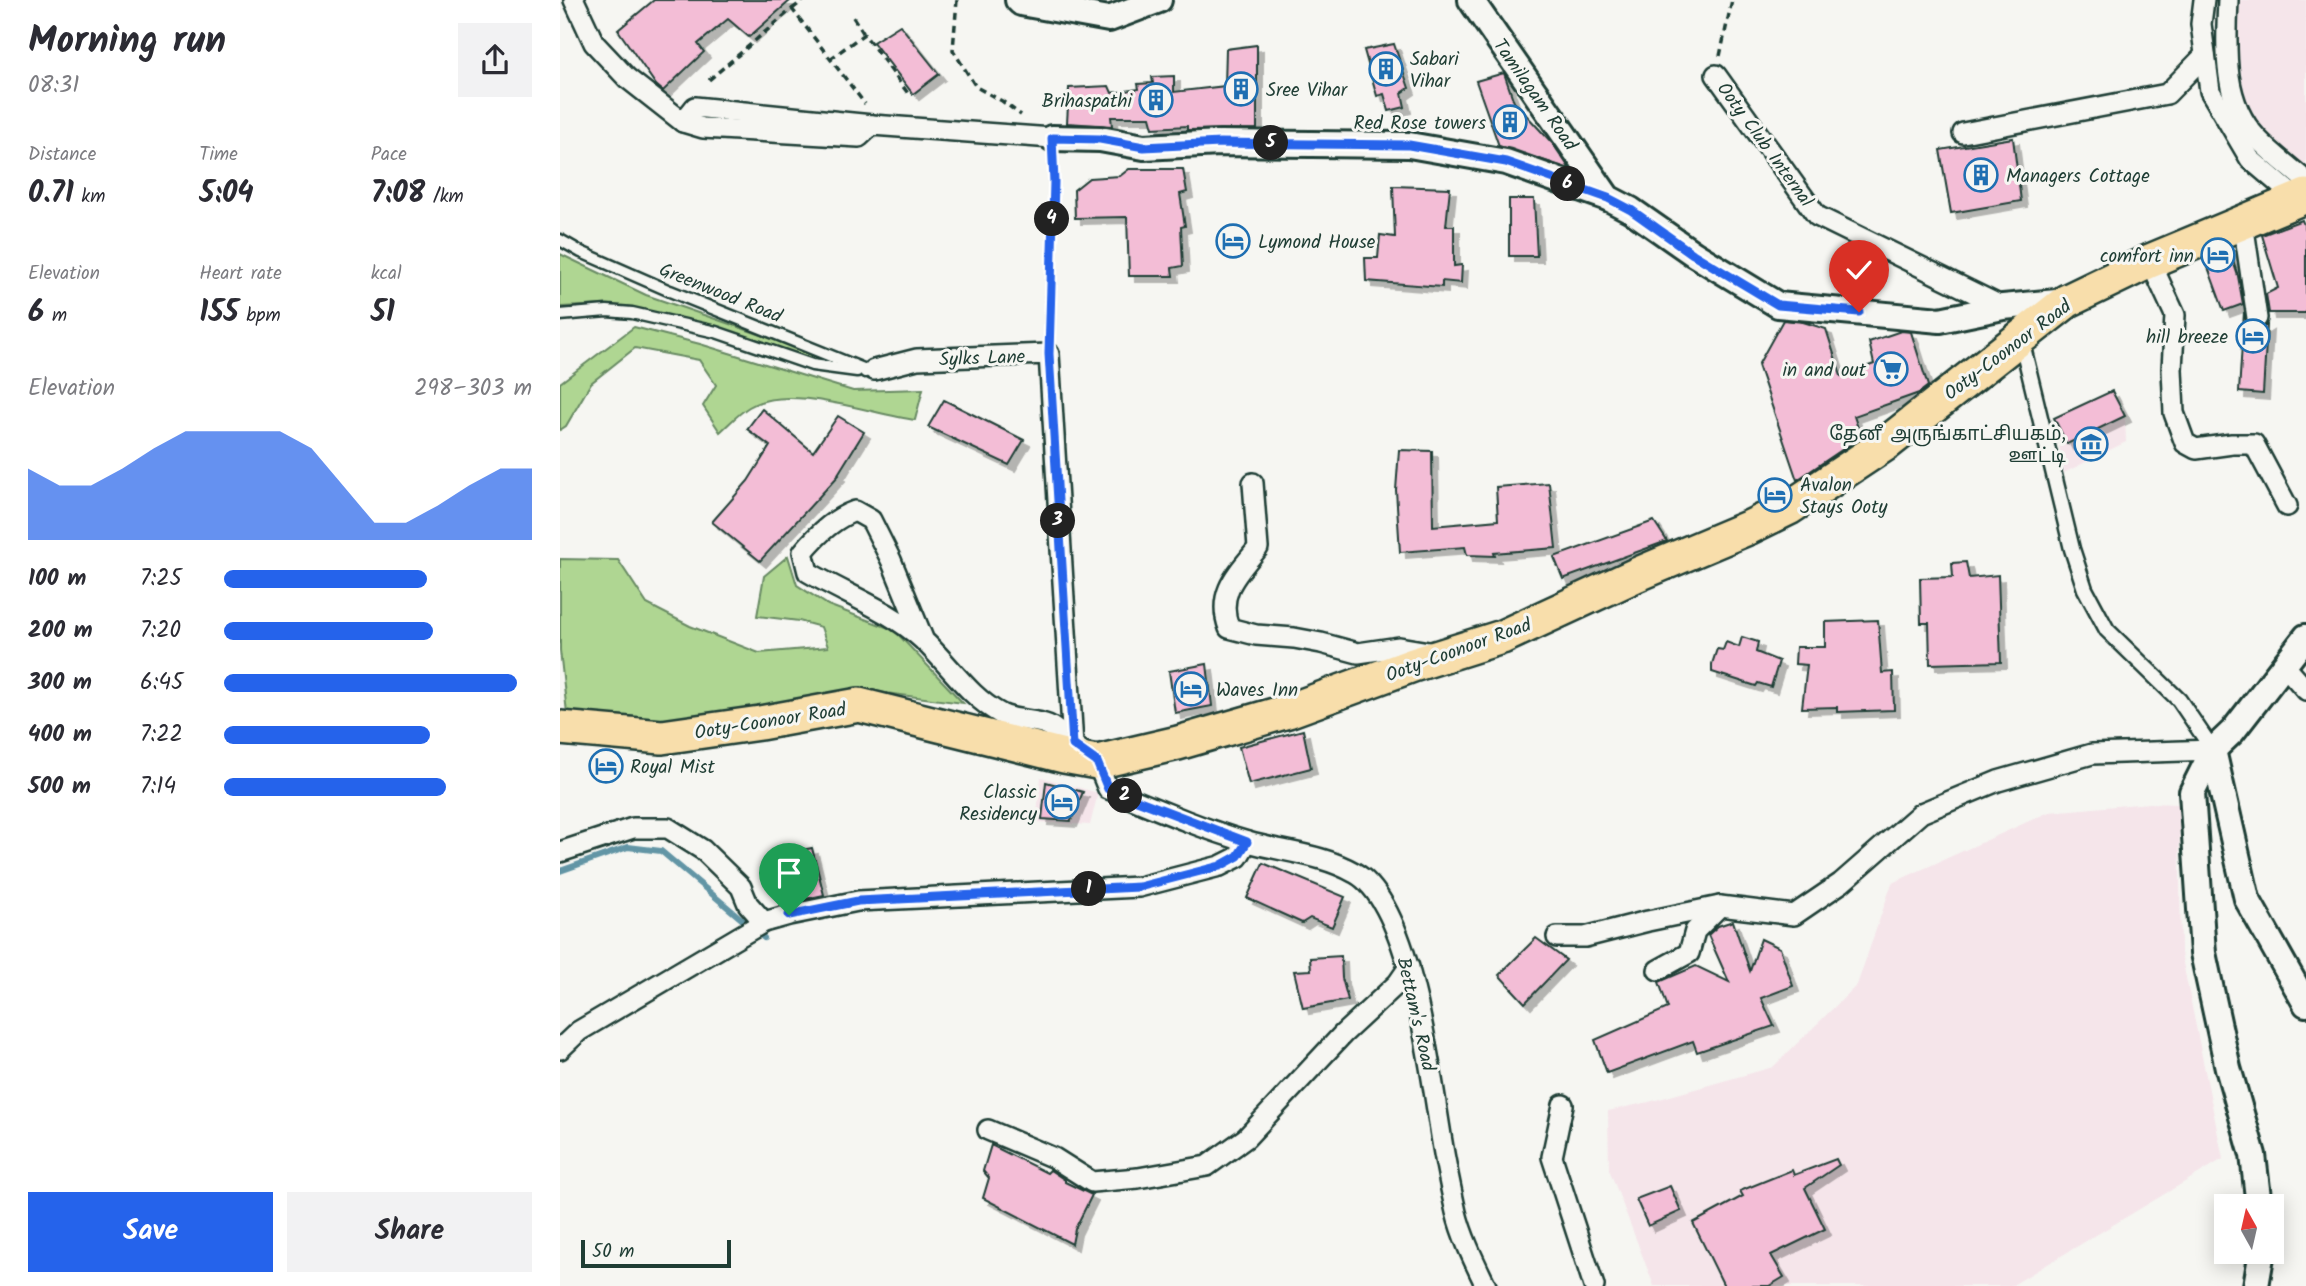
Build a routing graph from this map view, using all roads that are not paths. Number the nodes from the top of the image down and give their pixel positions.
1 (575, 0) edge
2 (1018, 0) edge
3 (1159, 0) edge
4 (1472, 0) edge
5 (2204, 0) edge
6 (2228, 0) edge
7 (1056, 5) edge
8 (2205, 55) junction
9 (1716, 75) road end
10 (1963, 133) dead end
11 (1052, 138) joint
12 (2303, 192) edge
13 (1608, 198) junction
14 (2243, 222) junction
15 (560, 240) edge
16 (2150, 261) junction
17 (2067, 301) junction
18 (2003, 307) junction
19 (560, 315) edge
20 (2258, 318) dead end
21 (2020, 338) junction
22 (870, 371) junction
23 (1253, 483) dead end
24 (2287, 506) dead end
25 (2306, 637) edge
26 (924, 641) junction
27 (1447, 654) junction
28 (2283, 664) junction
29 (2306, 690) edge
30 (560, 728) edge
31 (2213, 750) junction
32 (1085, 754) junction
33 (1247, 842) junction
34 (560, 852) edge
35 (1720, 906) junction
36 (764, 922) junction
37 (1557, 937) dead end
38 (1409, 967) junction
39 (1658, 970) dead end
40 (2306, 1004) edge
41 (560, 1049) edge
42 (1563, 1105) dead end
43 (989, 1130) dead end
44 (2258, 1194) edge
45 (2260, 1264) edge
46 (1486, 1286) edge
47 (1594, 1286) edge
48 (2256, 1286) edge

1 - 11 street
2 - 7 street
3 - 7 street
4 - 13 street, Tamilagam Road
5 - 8 street
6 - 12 street
8 - 10 street
8 - 12 street
9 - 18 street, Ooty Club Internal
11 - 13 street
12 - 14 highway, Ooty-Coonoor Road
13 - 18 street, Tamilagam Road
14 - 16 highway, Ooty-Coonoor Road
14 - 20 street
15 - 22 lane, Greenwood Road
16 - 17 highway, Ooty-Coonoor Road
16 - 24 street
17 - 18 street, Tamilagam Road
17 - 21 highway, Ooty-Coonoor Road
19 - 22 lane
21 - 27 highway, Ooty-Coonoor Road
21 - 31 street
22 - 32 street, Sylks Lane
23 - 27 street
25 - 28 street
26 - 26 street
26 - 32 street
27 - 32 highway, Ooty-Coonoor Road
28 - 29 street
28 - 31 street
30 - 32 highway, Ooty-Coonoor Road
31 - 35 street
31 - 40 street
31 - 44 street
32 - 33 street, Bettam's Road
33 - 36 street
33 - 38 street, Bettam's Road
34 - 36 street
35 - 37 street
35 - 39 street
36 - 41 street
38 - 43 street
38 - 46 street, Bettam's Road
42 - 47 street
45 - 48 street

